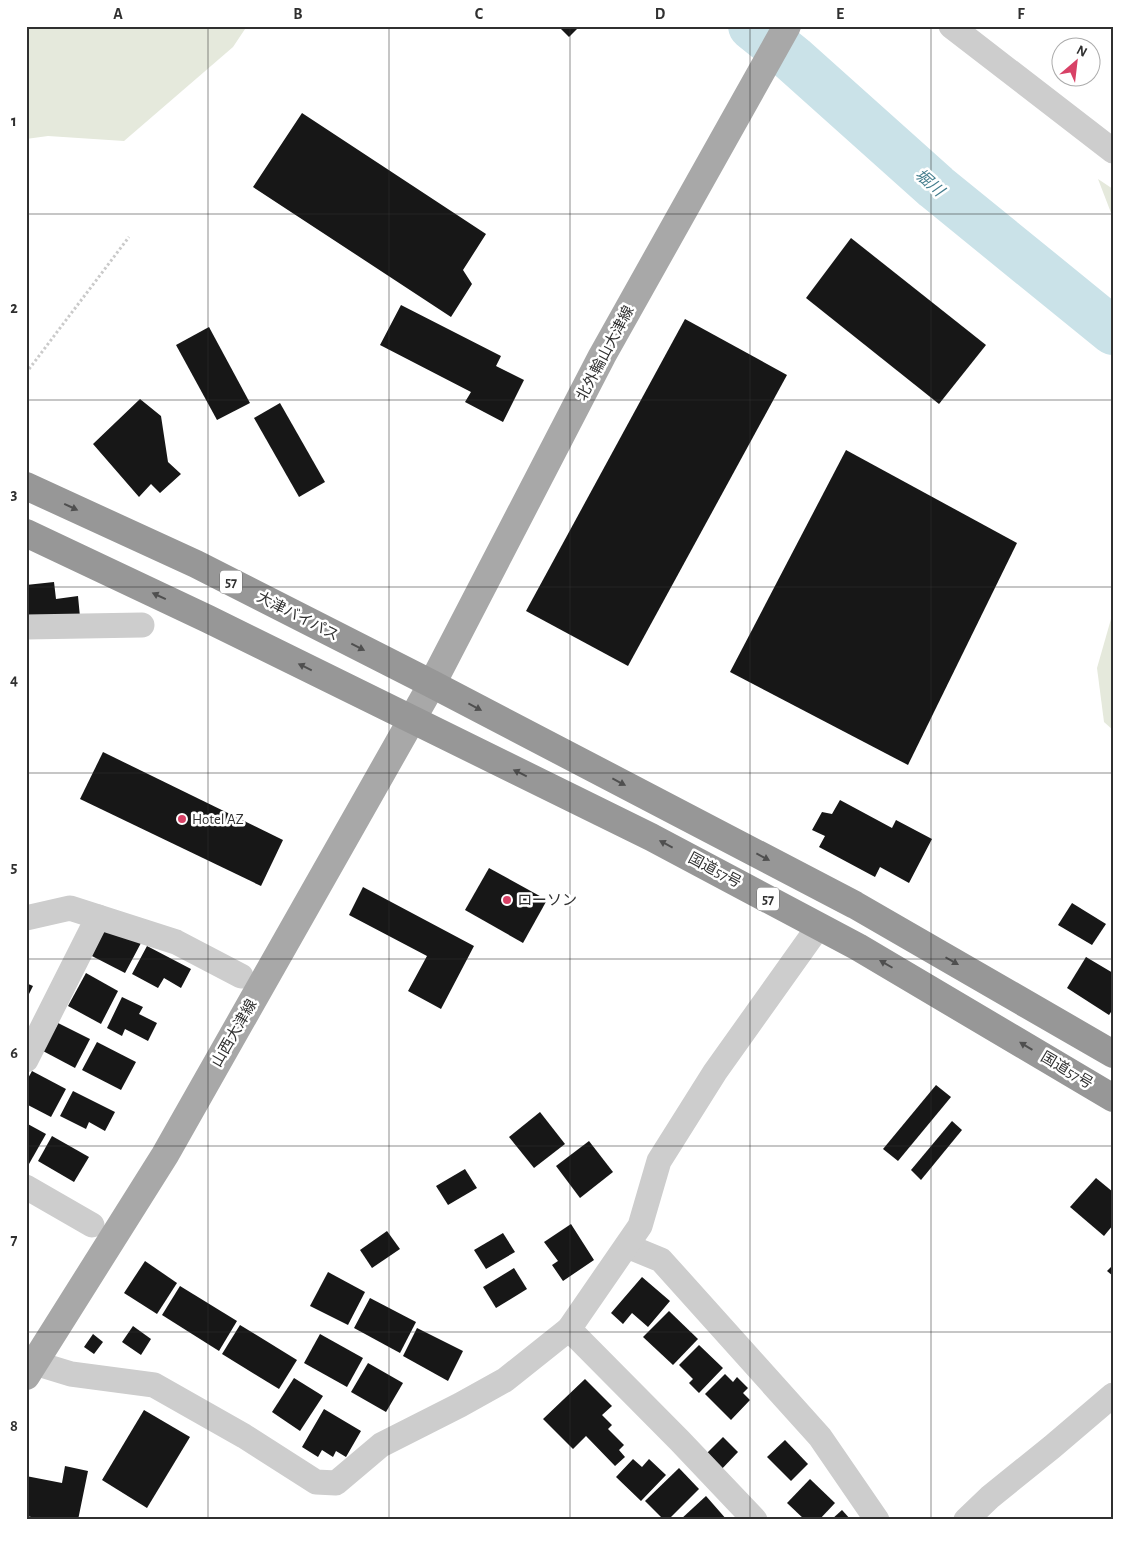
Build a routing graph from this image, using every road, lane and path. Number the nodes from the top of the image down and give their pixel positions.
1 (787, 26) edge
2 (951, 26) edge
3 (1113, 151) edge
4 (129, 237) dead end
5 (26, 373) edge
6 (26, 486) edge
7 (26, 533) edge
8 (142, 625) dead end
9 (26, 627) edge
10 (432, 684) junction
11 (412, 720) junction
12 (26, 918) edge
13 (98, 918) junction
14 (819, 926) junction
15 (241, 976) dead end
16 (1113, 1054) edge
17 (26, 1060) edge
18 (1113, 1098) edge
19 (26, 1188) edge
20 (92, 1225) dead end
21 (627, 1246) junction
22 (569, 1329) junction
23 (30, 1370) edge
24 (1113, 1395) edge
25 (755, 1520) edge
26 (877, 1520) edge
27 (966, 1520) edge

1 - 10 main road, 北外輪山大津線
2 - 3 street
4 - 5 path
6 -> 10 highway, 大津バイパス / 57
11 -> 7 highway, 57
8 - 9 street
10 - 11 main road, 山西大津線
10 -> 16 highway, 57
14 -> 11 highway, 国道57号 / 57
11 - 23 main road, 山西大津線
12 - 13 street
13 - 15 street
13 - 17 street
18 -> 14 highway, 国道57号 / 57
14 - 21 street
19 - 20 street
21 - 22 street
21 - 26 street
22 - 23 street
22 - 25 street
24 - 27 street

